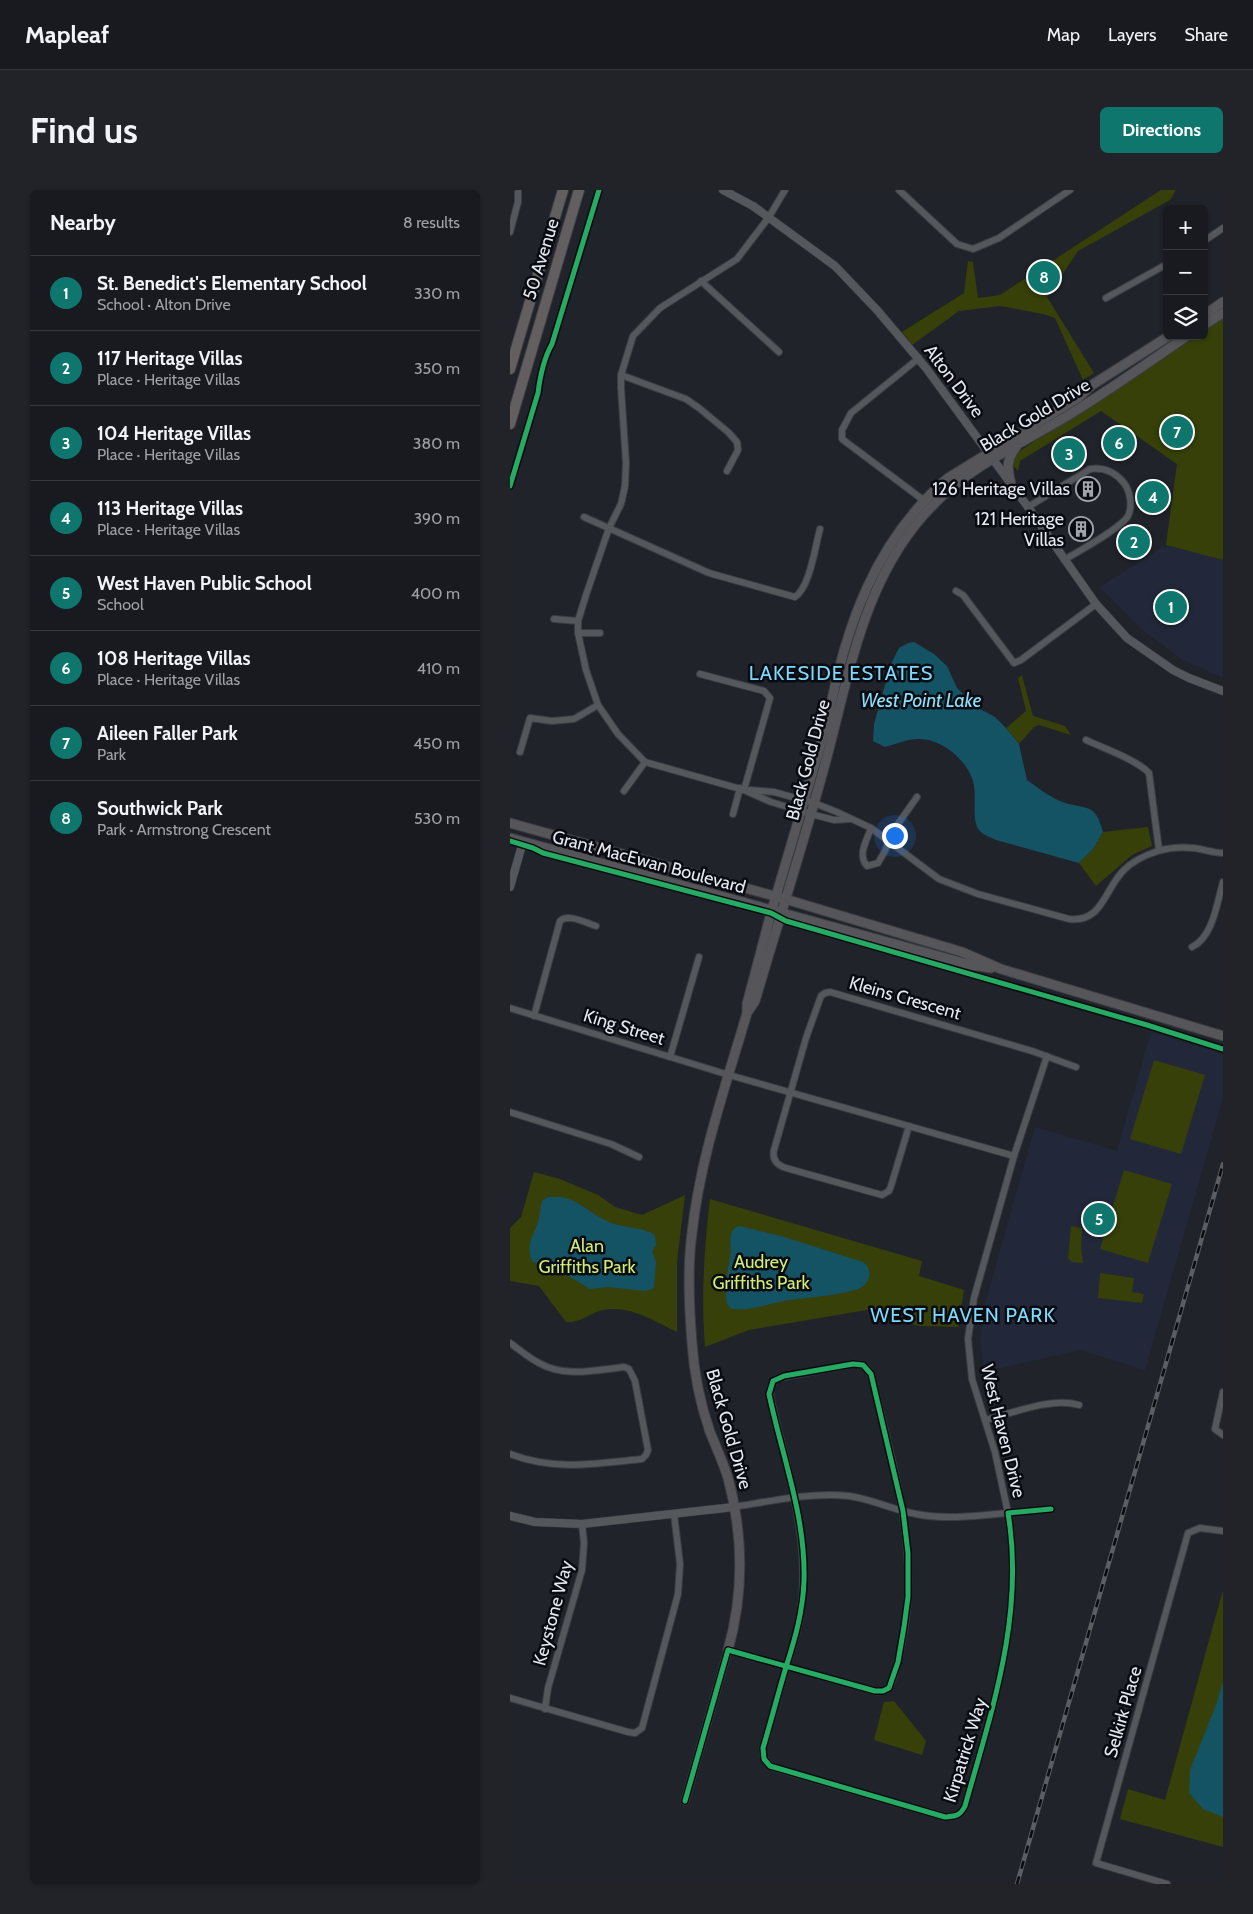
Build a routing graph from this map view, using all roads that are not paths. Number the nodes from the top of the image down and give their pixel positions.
1 (518, 190) edge
2 (563, 190) edge
3 (579, 190) edge
4 (723, 190) edge
5 (786, 190) edge
6 (899, 190) edge
7 (1070, 190) edge
8 (769, 217) junction
9 (1223, 228) edge
10 (510, 232) edge
11 (1208, 237) edge
12 (1163, 266) edge
13 (702, 281) junction
14 (1106, 298) dead end
15 (1223, 302) edge
16 (1208, 312) edge
17 (1208, 313) edge
18 (1223, 313) edge
19 (1164, 340) edge
20 (1181, 340) edge
21 (779, 352) dead end
22 (919, 358) junction
23 (510, 369) edge
24 (621, 375) junction
25 (510, 424) edge
26 (1017, 445) junction
27 (990, 456) junction
28 (727, 471) dead end
29 (1011, 484) junction
30 (928, 503) junction
31 (1028, 507) junction
32 (584, 516) dead end
33 (609, 528) junction
34 (820, 529) dead end
35 (1064, 560) junction
36 (956, 591) dead end
37 (1096, 604) junction
38 (554, 619) dead end
39 (578, 620) junction
40 (578, 633) junction
41 (600, 633) dead end
42 (700, 674) dead end
43 (1223, 691) edge
44 (598, 705) junction
45 (1086, 740) dead end
46 (520, 752) dead end
47 (644, 762) junction
48 (742, 789) junction
49 (624, 790) dead end
50 (917, 797) dead end
51 (804, 800) junction
52 (814, 803) junction
53 (801, 811) junction
54 (733, 814) dead end
55 (811, 814) junction
56 (851, 819) junction
57 (510, 823) edge
58 (872, 828) junction
59 (510, 838) edge
60 (889, 839) junction
61 (523, 842) junction
62 (1159, 850) junction
63 (1223, 854) edge
64 (1223, 882) edge
65 (510, 885) edge
66 (781, 898) junction
67 (776, 912) junction
68 (596, 926) dead end
69 (1192, 947) dead end
70 (700, 957) dead end
71 (1001, 969) junction
72 (510, 1008) edge
73 (534, 1016) junction
74 (1223, 1036) edge
75 (1047, 1056) junction
76 (670, 1057) junction
77 (1076, 1067) dead end
78 (729, 1075) junction
79 (791, 1091) junction
80 (510, 1112) edge
81 (909, 1126) junction
82 (1014, 1156) junction
83 (639, 1157) dead end
84 (510, 1343) edge
85 (1223, 1392) edge
86 (1079, 1405) dead end
87 (985, 1420) junction
88 (1223, 1435) edge
89 (510, 1454) edge
90 (794, 1498) junction
91 (734, 1506) junction
92 (1051, 1509) dead end
93 (903, 1511) junction
94 (1008, 1513) junction
95 (674, 1514) junction
96 (510, 1516) edge
97 (582, 1524) junction
98 (1223, 1530) edge
99 (728, 1650) junction
100 (786, 1666) junction
101 (510, 1698) edge
102 (544, 1709) junction
103 (685, 1801) dead end
104 (1167, 1884) edge

1 - 10 street
2 - 23 main road, 50 Avenue
3 - 25 main road, 50 Avenue
4 - 8 street, Alton Drive
5 - 8 street
6 - 7 street
8 - 13 street
8 - 22 street, Alton Drive
9 - 11 street
12 - 14 street
13 - 21 street
13 - 24 street
15 - 16 main road
17 - 18 main road
19 - 27 main road, Black Gold Drive
20 - 26 main road, Black Gold Drive
22 - 27 street, Alton Drive
22 - 30 street
24 - 28 street
24 - 33 street
26 - 27 main road, Black Gold Drive
26 - 29 main road
27 - 29 street, Alton Drive
27 - 30 main road, Black Gold Drive
29 - 31 street, Alton Drive
30 - 51 main road, Black Gold Drive
30 - 52 main road, Black Gold Drive
31 - 35 street, Alton Drive
31 - 35 street
32 - 33 street
33 - 34 street
33 - 39 street
35 - 37 street, Alton Drive
36 - 37 street
37 - 43 street, Alton Drive
38 - 39 street
39 - 40 street
40 - 41 street
40 - 44 street
42 - 48 street
44 - 46 street
44 - 47 street
45 - 62 street
47 - 48 street
47 - 49 street
48 - 51 street
48 - 53 street
48 - 54 street
50 - 60 street
51 - 52 street
51 - 53 main road, Black Gold Drive
52 - 55 main road, Black Gold Drive
52 - 56 street
53 - 55 street
53 - 66 main road, Black Gold Drive
55 - 56 street
55 - 66 main road, Black Gold Drive
56 - 58 street
57 - 66 main road, Grant MacEwan Boulevard
58 - 60 street
58 - 60 street
59 - 61 main road, Grant MacEwan Boulevard
60 - 62 street
61 - 65 street
61 - 67 main road, Grant MacEwan Boulevard
62 - 63 street
64 - 69 street
66 - 67 main road, Black Gold Drive
66 - 71 main road, Grant MacEwan Boulevard
67 - 71 main road, Grant MacEwan Boulevard
67 - 78 main road, Black Gold Drive
68 - 73 street
70 - 76 street
71 - 74 main road, Grant MacEwan Boulevard
72 - 73 street, King Street
73 - 76 street, King Street
75 - 77 street, Kleins Crescent
75 - 79 street, Kleins Crescent
75 - 82 street
76 - 78 street, King Street
78 - 79 street
78 - 91 main road, Black Gold Drive
79 - 81 street
79 - 81 street, Kleins Crescent
80 - 83 street
81 - 82 street
82 - 87 street, West Haven Drive
84 - 89 street
85 - 88 street
86 - 87 street
87 - 94 street, West Haven Drive
90 - 91 street, West Haven Drive
90 - 93 street, West Haven Drive
90 - 93 street
90 - 100 street
91 - 95 street, West Haven Drive
91 - 99 main road, Black Gold Drive
92 - 94 street
93 - 94 street, West Haven Drive
93 - 100 street
94 - 100 street, Kirpatrick Way
95 - 97 street, West Haven Drive
95 - 102 street
96 - 97 street, West Haven Drive
97 - 102 street, Keystone Way
98 - 104 street, Selkirk Place
99 - 100 street
99 - 103 street
101 - 102 street

